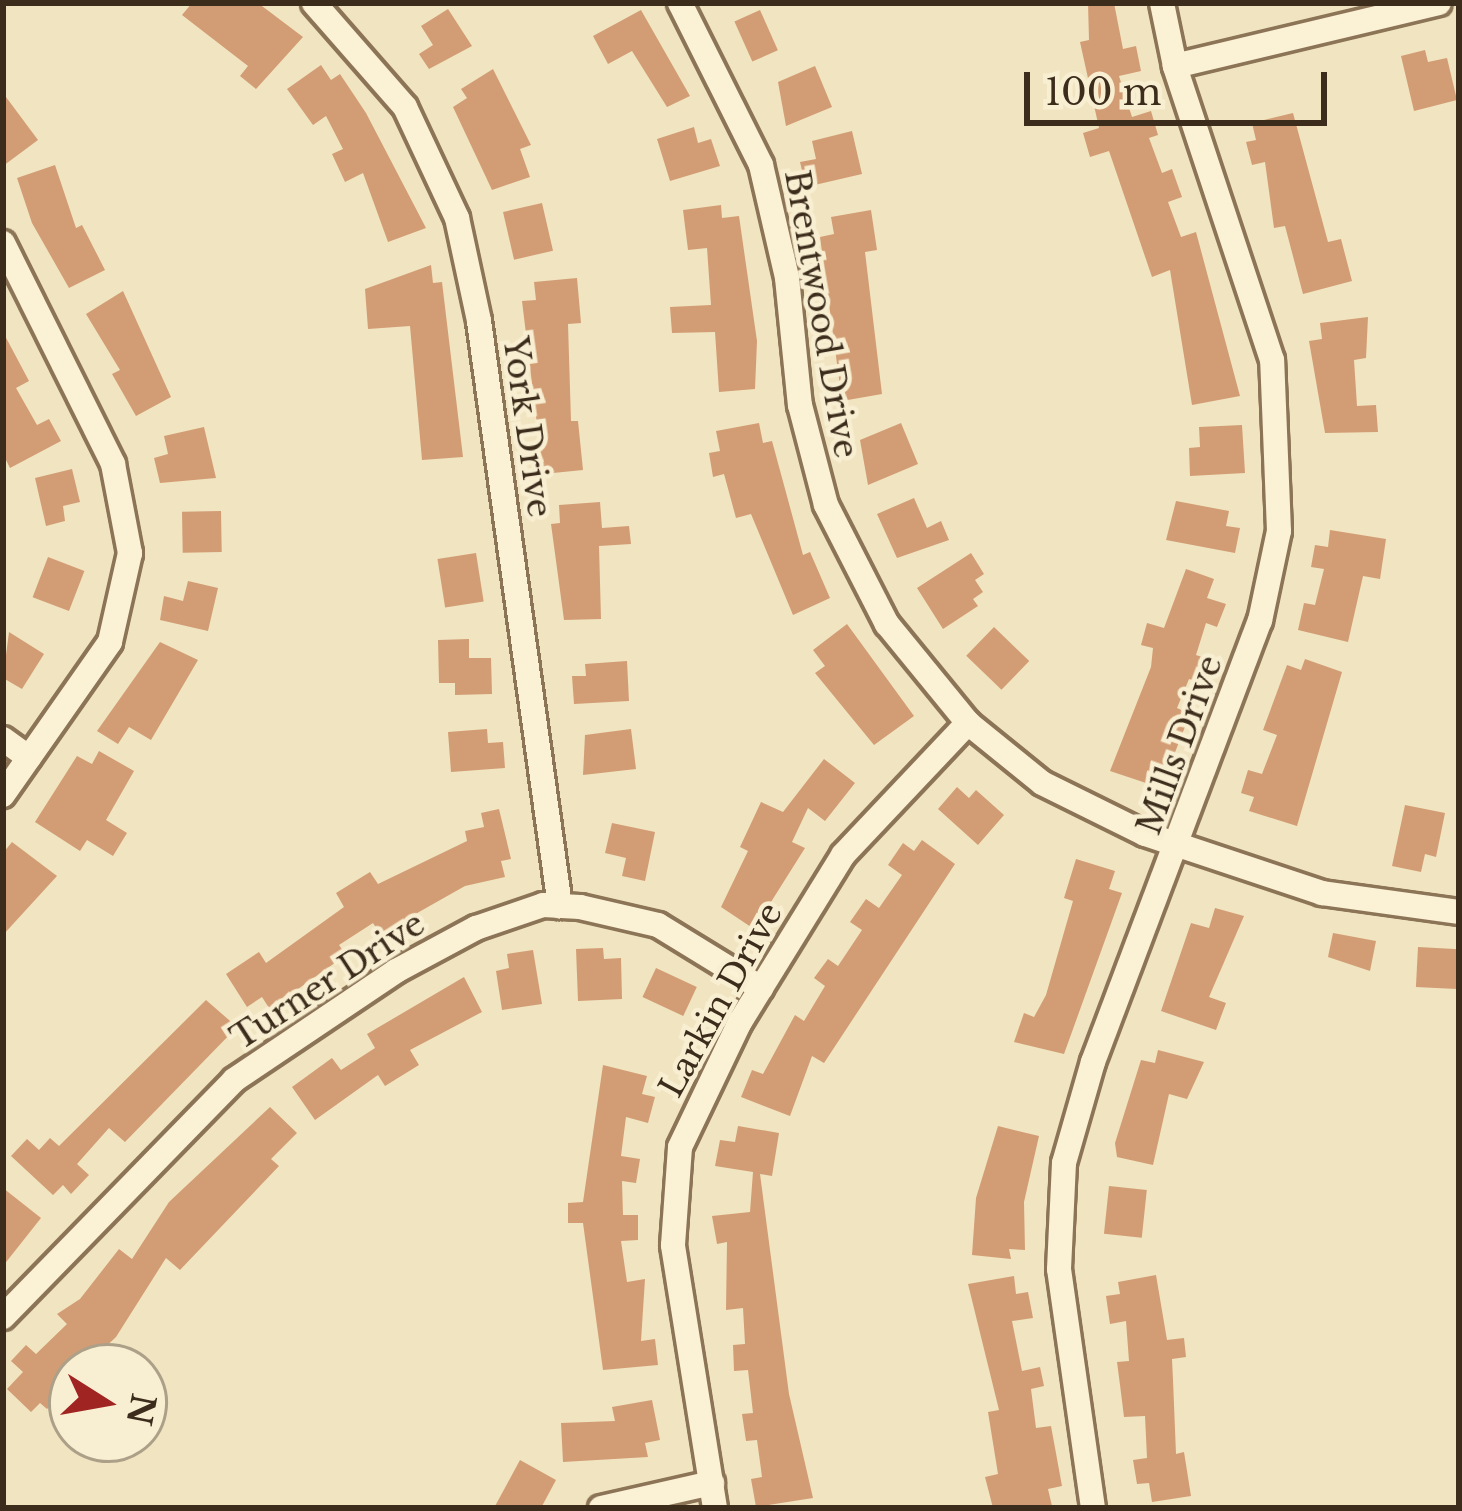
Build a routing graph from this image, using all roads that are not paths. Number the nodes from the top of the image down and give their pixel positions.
1 (314, 3) edge
2 (680, 3) edge
3 (1162, 3) edge
4 (1439, 3) edge
5 (1175, 65) junction
6 (3, 243) edge
7 (968, 723) junction
8 (3, 739) edge
9 (29, 758) junction
10 (3, 795) edge
11 (1179, 846) junction
12 (560, 906) junction
13 (1459, 912) edge
14 (761, 988) junction
15 (3, 1317) edge
16 (714, 1496) edge
17 (601, 1508) edge
18 (1094, 1508) edge

1 - 12 street, York Drive
2 - 7 street, Brentwood Drive
3 - 5 street, Mills Drive
4 - 5 street
5 - 11 street, Mills Drive
6 - 9 street
7 - 11 street, Brentwood Drive
7 - 14 street, Larkin Drive
8 - 9 street
9 - 10 street
11 - 13 street, Brentwood Drive
11 - 18 street, Mills Drive
12 - 14 street, Turner Drive
12 - 15 street, Turner Drive
14 - 16 street, Larkin Drive
16 - 17 street

